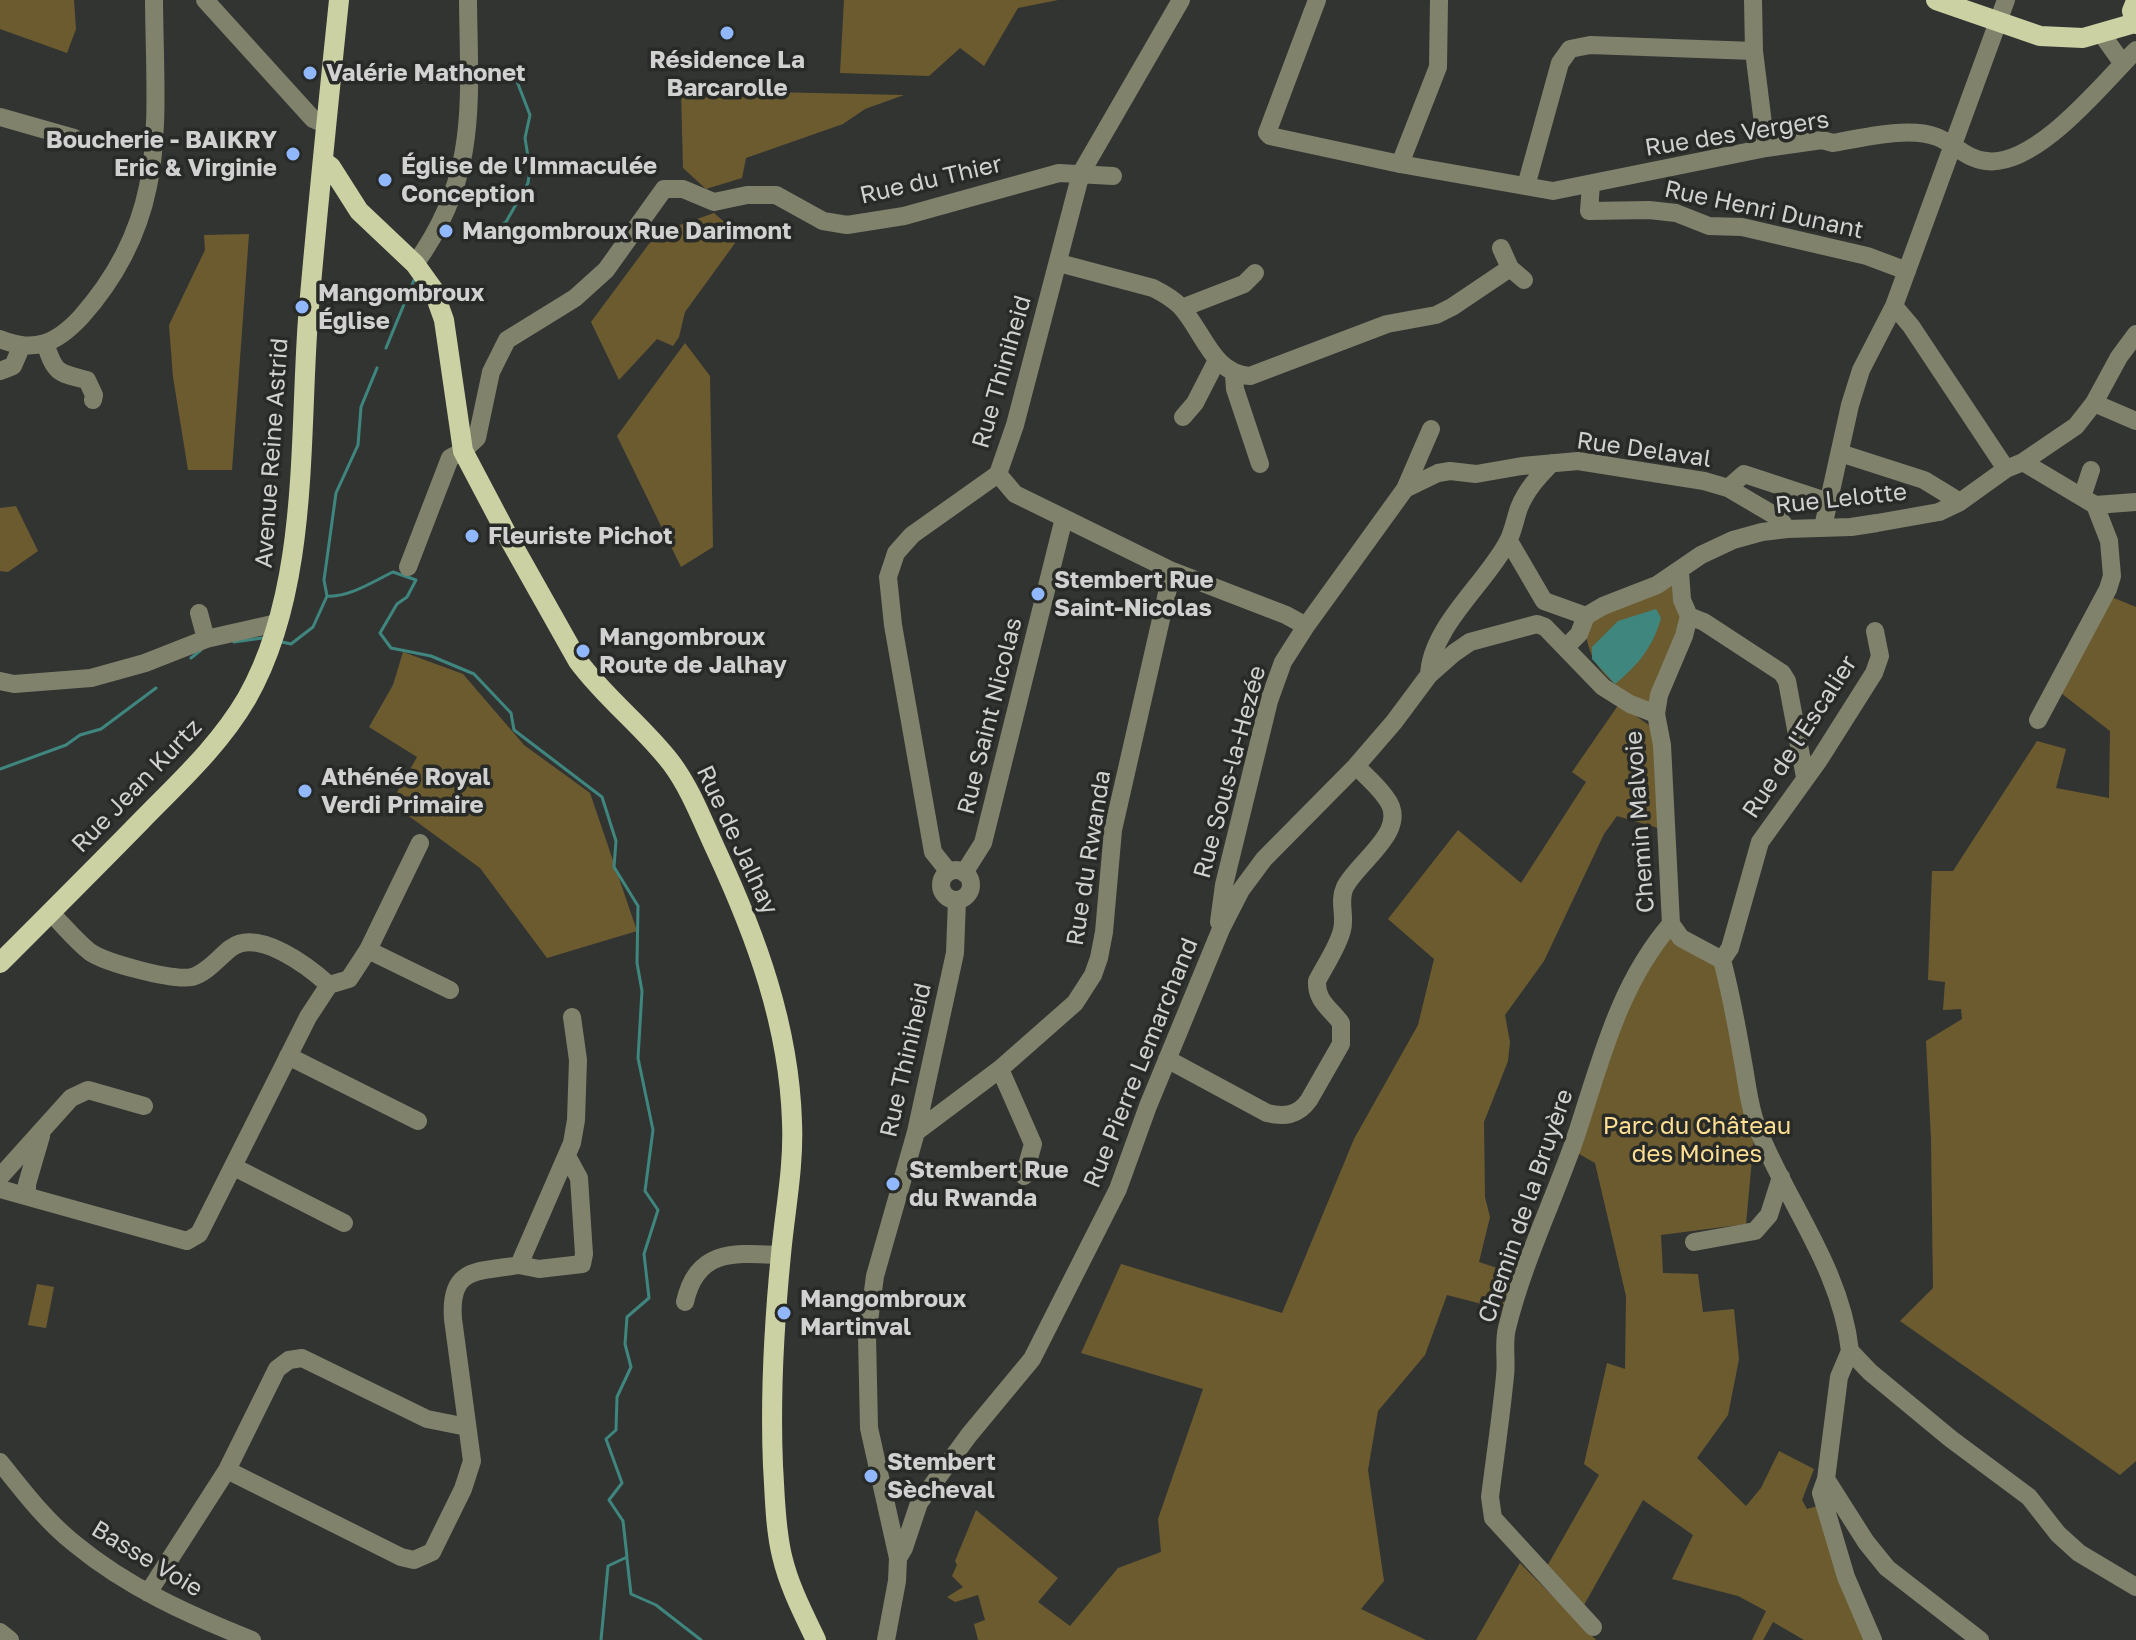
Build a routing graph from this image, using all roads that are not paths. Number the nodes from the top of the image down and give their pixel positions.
1 (154, 0) edge
2 (205, 0) edge
3 (339, 0) edge
4 (468, 0) edge
5 (1181, 0) edge
6 (1317, 0) edge
7 (1439, 0) edge
8 (1753, 0) edge
9 (1936, 0) edge
10 (2006, 0) edge
11 (2136, 1) edge
12 (1997, 23) junction
13 (2136, 24) edge
14 (2101, 33) junction
15 (1754, 51) junction
16 (2129, 57) edge
17 (0, 117) edge
18 (327, 125) junction
19 (74, 138) dead end
20 (1953, 147) junction
21 (1766, 148) junction
22 (323, 161) junction
23 (1400, 164) junction
24 (1081, 173) junction
25 (1113, 176) dead end
26 (1591, 184) junction
27 (1526, 186) junction
28 (1501, 248) dead end
29 (1059, 263) junction
30 (415, 264) junction
31 (1907, 271) junction
32 (1255, 273) dead end
33 (1894, 306) junction
34 (1182, 308) junction
35 (2136, 334) edge
36 (0, 339) edge
37 (45, 343) junction
38 (22, 345) junction
39 (1217, 360) junction
40 (0, 371) edge
41 (1234, 375) junction
42 (93, 400) dead end
43 (2094, 403) junction
44 (1183, 417) dead end
45 (2136, 421) edge
46 (1431, 429) dead end
47 (463, 451) junction
48 (1840, 453) junction
49 (1552, 463) junction
50 (1260, 464) dead end
51 (2014, 466) junction
52 (2091, 470) dead end
53 (998, 474) junction
54 (1728, 488) junction
55 (1405, 489) junction
56 (2088, 501) junction
57 (1829, 502) junction
58 (1960, 502) junction
59 (2136, 502) edge
60 (1064, 518) junction
61 (1823, 527) junction
62 (1787, 529) junction
63 (1509, 541) junction
64 (408, 567) dead end
65 (1172, 571) junction
66 (1680, 572) junction
67 (199, 613) dead end
68 (1586, 616) junction
69 (1689, 616) junction
70 (277, 623) junction
71 (1306, 626) junction
72 (1875, 631) dead end
73 (206, 639) junction
74 (1567, 646) junction
75 (1429, 675) junction
76 (0, 681) edge
77 (1656, 714) junction
78 (2038, 720) dead end
79 (1356, 766) junction
80 (1805, 777) junction
81 (420, 843) dead end
82 (956, 872) junction
83 (51, 913) junction
84 (1671, 924) junction
85 (1221, 929) junction
86 (368, 950) junction
87 (1722, 960) junction
88 (0, 963) edge
89 (329, 985) junction
90 (450, 990) dead end
91 (572, 1017) dead end
92 (288, 1056) junction
93 (1167, 1059) junction
94 (1000, 1069) junction
95 (927, 1079) junction
96 (957, 1102) junction
97 (144, 1106) dead end
98 (418, 1121) dead end
99 (43, 1130) junction
100 (916, 1132) junction
101 (567, 1156) junction
102 (234, 1167) junction
103 (1024, 1176) dead end
104 (0, 1177) edge
105 (1781, 1177) junction
106 (0, 1189) edge
107 (27, 1195) junction
108 (344, 1223) dead end
109 (1694, 1242) dead end
110 (781, 1255) junction
111 (519, 1265) junction
112 (685, 1302) dead end
113 (1850, 1351) junction
114 (467, 1427) junction
115 (0, 1462) edge
116 (227, 1470) junction
117 (1826, 1479) junction
118 (898, 1558) junction
119 (2136, 1587) edge
120 (148, 1593) junction
121 (1593, 1627) dead end
122 (0, 1632) edge
123 (10, 1640) edge
124 (252, 1640) edge
125 (816, 1640) edge
126 (886, 1640) edge
127 (1873, 1640) edge
128 (1980, 1640) edge

1 - 37 street
2 - 18 street
3 - 18 main road, Avenue Reine Astrid
4 - 30 street
5 - 24 street, Rue Thiniheid
6 - 23 street, Rue des Vergers
7 - 23 street
8 - 15 street
9 - 12 main road
10 - 12 street
11 - 13 main road
12 - 14 main road
12 - 20 street
13 - 14 main road
14 - 16 street
15 - 21 street
15 - 27 street
16 - 20 street, Rue des Vergers
17 - 19 street
18 - 22 main road, Avenue Reine Astrid
20 - 21 street, Rue des Vergers
20 - 31 street
21 - 26 street, Rue des Vergers
22 - 30 main road, Rue de Jalhay
22 - 70 main road, Avenue Reine Astrid
23 - 27 street, Rue des Vergers
24 - 25 street
24 - 29 street, Rue Thiniheid
24 - 47 street, Rue du Thier
26 - 27 street, Rue des Vergers
26 - 31 street, Rue Henri Dunant
28 - 41 street
29 - 34 street
29 - 53 street, Rue Thiniheid
30 - 47 main road, Rue de Jalhay
31 - 33 street
32 - 34 street
33 - 48 street
33 - 51 street
34 - 39 street
35 - 43 street, Rue Lelotte
36 - 38 street
37 - 38 street
37 - 42 street
38 - 40 street
39 - 41 street
39 - 44 street
41 - 50 street
43 - 45 street
43 - 51 street, Rue Lelotte
46 - 55 street, Rue Sous-la-Hezée
47 - 64 street
47 - 110 main road, Rue de Jalhay
48 - 57 street
48 - 58 street
49 - 54 street, Rue Delaval
49 - 55 street, Rue Delaval
49 - 63 street, Rue Delaval
51 - 56 street
51 - 58 street, Rue Lelotte
52 - 56 street
53 - 60 street
53 - 82 street, Rue Thiniheid
54 - 57 street, Rue Delaval
54 - 62 street, Rue Delaval
55 - 71 street, Rue Sous-la-Hezée
56 - 59 street
56 - 78 street
57 - 61 street
58 - 61 street, Rue Lelotte
60 - 65 street
60 - 82 street, Rue Saint Nicolas
61 - 62 street, Rue Lelotte
62 - 66 street, Rue Lelotte
63 - 68 street
63 - 75 street, Rue Delaval
65 - 71 street
65 - 94 street, Rue du Rwanda
66 - 68 street, Rue Lelotte
66 - 69 street
67 - 73 street
68 - 74 street
69 - 77 street
69 - 80 street
70 - 73 street
70 - 83 main road, Rue Jean Kurtz
71 - 85 street, Rue Sous-la-Hezée
72 - 80 street, Rue de l'Escalier
73 - 76 street
74 - 75 street, Rue Pierre Lemarchand
74 - 77 street
75 - 79 street, Rue Pierre Lemarchand
77 - 84 street, Chemin Malvoie
79 - 85 street, Rue Pierre Lemarchand
79 - 93 street
80 - 87 street, Rue de l'Escalier
81 - 86 street
82 - 95 street, Rue Thiniheid
83 - 88 main road, Rue Jean Kurtz
83 - 89 street
84 - 87 street, Chemin Malvoie
84 - 121 street, Chemin de la Bruyère
85 - 93 street, Rue Pierre Lemarchand
86 - 89 street
86 - 90 street
87 - 105 street
89 - 92 street
91 - 101 street
92 - 98 street
92 - 102 street
93 - 118 street, Rue Pierre Lemarchand
94 - 96 street, Rue du Rwanda
94 - 103 street
95 - 96 street
95 - 100 street, Rue Thiniheid
96 - 100 street, Rue du Rwanda
97 - 99 street
99 - 104 street
99 - 107 street
100 - 118 street, Rue Thiniheid
101 - 111 street
101 - 111 street
102 - 107 street
102 - 108 street
105 - 109 street
105 - 113 street
106 - 107 street
110 - 112 street
110 - 125 main road, Rue de Jalhay
111 - 114 street
113 - 117 street
113 - 119 street
114 - 116 street
114 - 116 street
115 - 120 street, Basse Voie
116 - 120 street
117 - 127 street
117 - 128 street
118 - 126 street, Rue Pierre Lemarchand
120 - 124 street, Basse Voie
122 - 123 street

